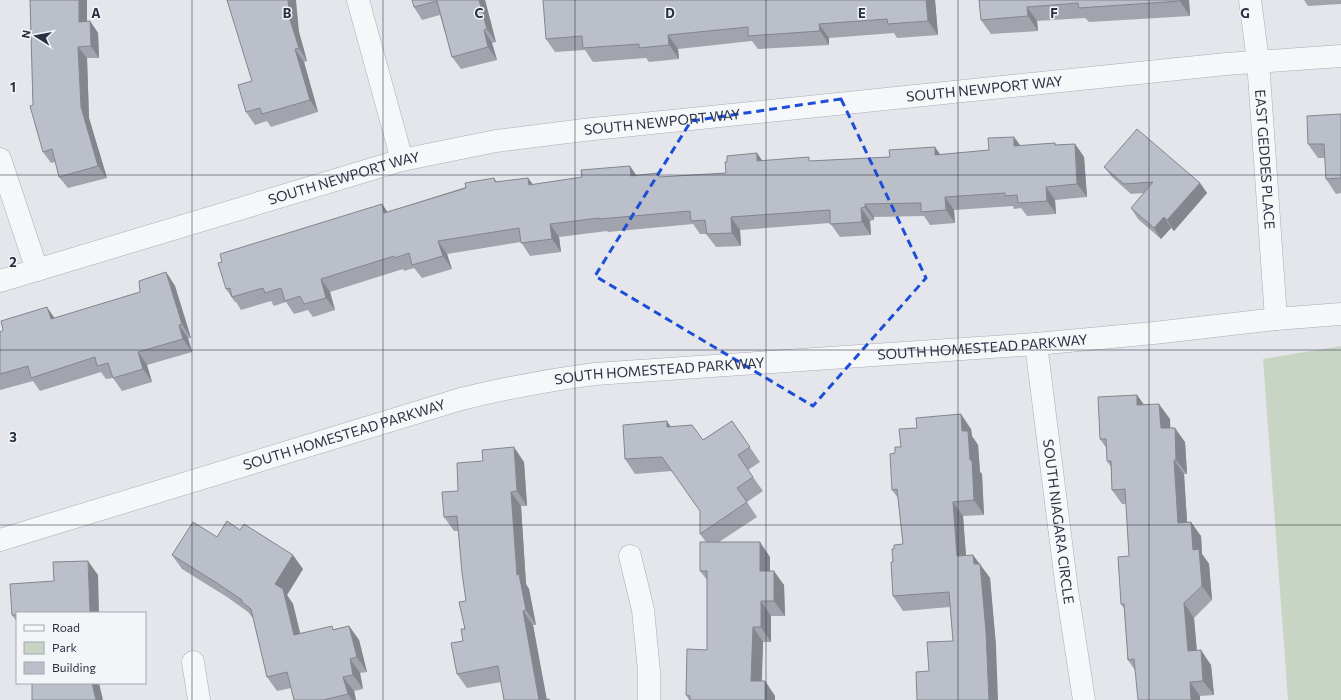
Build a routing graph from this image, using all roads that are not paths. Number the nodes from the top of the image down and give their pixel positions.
1 (358, 0) edge
2 (1250, 0) edge
3 (1341, 56) edge
4 (1258, 61) junction
5 (0, 159) edge
6 (402, 160) junction
7 (37, 270) junction
8 (0, 281) edge
9 (1341, 314) edge
10 (1276, 318) junction
11 (1036, 344) junction
12 (0, 540) edge
13 (630, 556) dead end
14 (193, 662) dead end
15 (199, 700) edge
16 (649, 700) edge
17 (1084, 700) edge

1 - 6 street
2 - 4 street, EAST GEDDES PLACE
3 - 4 street, SOUTH NEWPORT WAY
4 - 6 street, SOUTH NEWPORT WAY
4 - 10 street, EAST GEDDES PLACE
5 - 7 street
6 - 7 street, SOUTH NEWPORT WAY
7 - 8 street, SOUTH NEWPORT WAY
9 - 10 street, SOUTH HOMESTEAD PARKWAY
10 - 11 street, SOUTH HOMESTEAD PARKWAY
11 - 12 street, SOUTH HOMESTEAD PARKWAY
11 - 17 street, SOUTH NIAGARA CIRCLE
13 - 16 street
14 - 15 street

